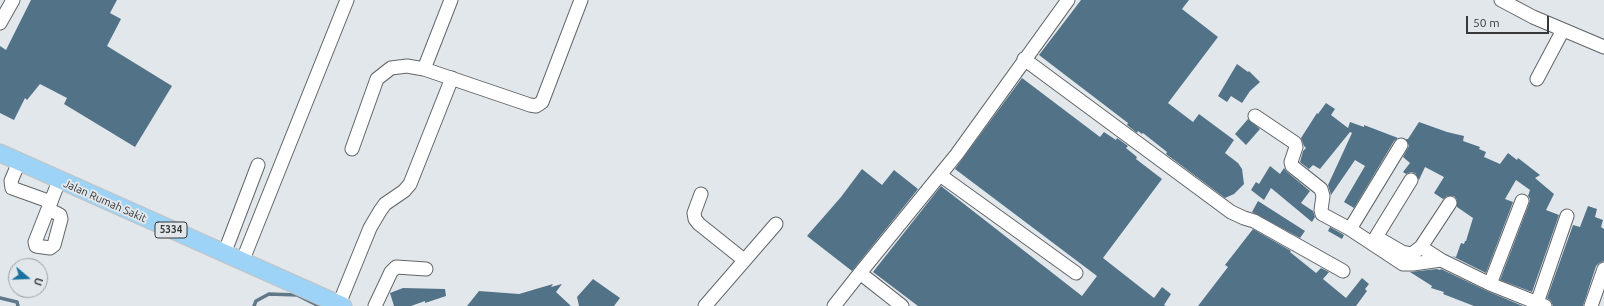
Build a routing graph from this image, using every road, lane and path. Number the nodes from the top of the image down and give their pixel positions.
1 (12, 0) edge
2 (347, 0) edge
3 (451, 0) edge
4 (581, 0) edge
5 (1068, 0) edge
6 (1500, 0) edge
7 (0, 23) edge
8 (1563, 30) junction
9 (1604, 47) edge
10 (1024, 59) junction
11 (424, 69) junction
12 (452, 78) junction
13 (1537, 79) dead end
14 (1255, 116) dead end
15 (1401, 144) dead end
16 (352, 149) dead end
17 (0, 153) edge
18 (19, 162) junction
19 (258, 165) dead end
20 (940, 175) junction
21 (1411, 180) dead end
22 (59, 181) junction
23 (701, 194) dead end
24 (1522, 201) dead end
25 (1450, 203) dead end
26 (1567, 216) dead end
27 (776, 224) dead end
28 (1350, 229) junction
29 (1421, 247) junction
30 (224, 254) junction
31 (744, 260) junction
32 (1441, 260) junction
33 (242, 262) junction
34 (426, 269) dead end
35 (1604, 269) edge
36 (1343, 271) dead end
37 (860, 272) junction
38 (1076, 273) dead end
39 (1490, 284) junction
40 (1541, 304) edge
41 (341, 305) edge
42 (375, 306) edge
43 (705, 306) edge
44 (834, 306) edge
45 (902, 306) edge
46 (1591, 306) edge

1 - 7 street
2 - 33 street
3 - 11 street
4 - 12 street
5 - 10 street
6 - 8 street
8 - 9 street
8 - 13 street
10 - 20 street
10 - 36 street
11 - 12 street
11 - 16 street
12 - 41 street
14 - 28 street
15 - 28 street
17 - 18 main road, Jalan Rumah Sakit / 5334
18 - 22 main road, Jalan Rumah Sakit / 5334
18 - 22 street
19 - 30 street
20 - 37 street
20 - 38 street
21 - 29 street
22 - 30 main road, Jalan Rumah Sakit / 5334
23 - 31 street
24 - 39 street
25 - 29 street
26 - 40 street
27 - 31 street
28 - 32 street
29 - 32 street
30 - 33 main road, Jalan Rumah Sakit / 5334
31 - 43 street
32 - 39 street
33 - 41 main road, Jalan Rumah Sakit / 5334
34 - 42 street
35 - 46 street
37 - 44 street
37 - 45 street
39 - 40 street

